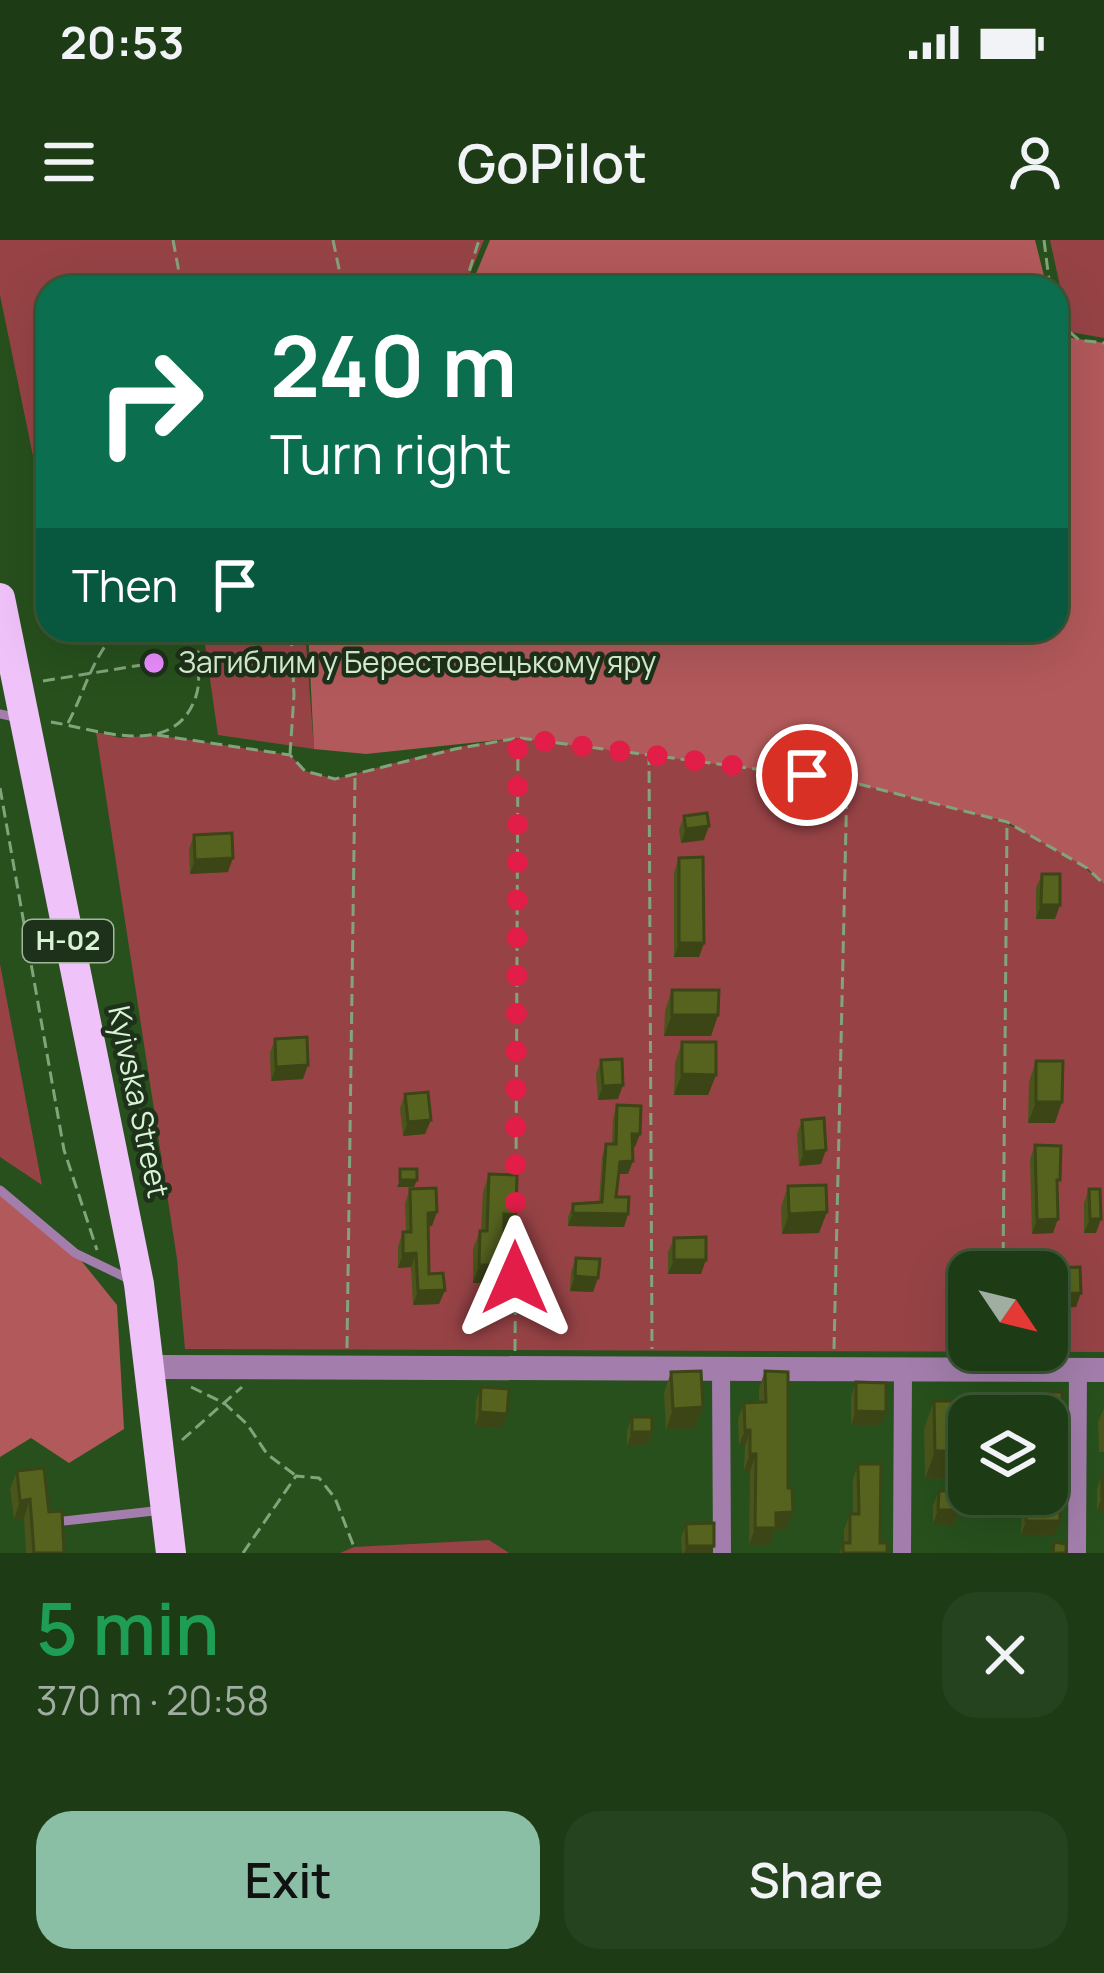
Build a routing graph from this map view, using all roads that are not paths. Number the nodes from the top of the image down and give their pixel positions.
1 (0, 598) edge
2 (12, 716) edge
3 (0, 1190) edge
4 (139, 1284) junction
5 (163, 1367) junction
6 (721, 1370) junction
7 (903, 1370) junction
8 (1078, 1370) junction
9 (1104, 1370) edge
10 (168, 1509) junction
11 (64, 1521) edge
12 (171, 1553) edge
13 (722, 1553) edge
14 (902, 1553) edge
15 (1077, 1553) edge

1 - 2 main road, Kyivska Street / Н-02
2 - 4 main road, Kyivska Street / Н-02
3 - 4 lane
4 - 5 main road, Kyivska Street / Н-02
5 - 6 street
5 - 10 main road, Kyivska Street / Н-02
6 - 7 street
6 - 13 street
7 - 8 street
7 - 14 street
8 - 9 street
8 - 15 street
10 - 11 lane
10 - 12 main road, Kyivska Street / Н-02

